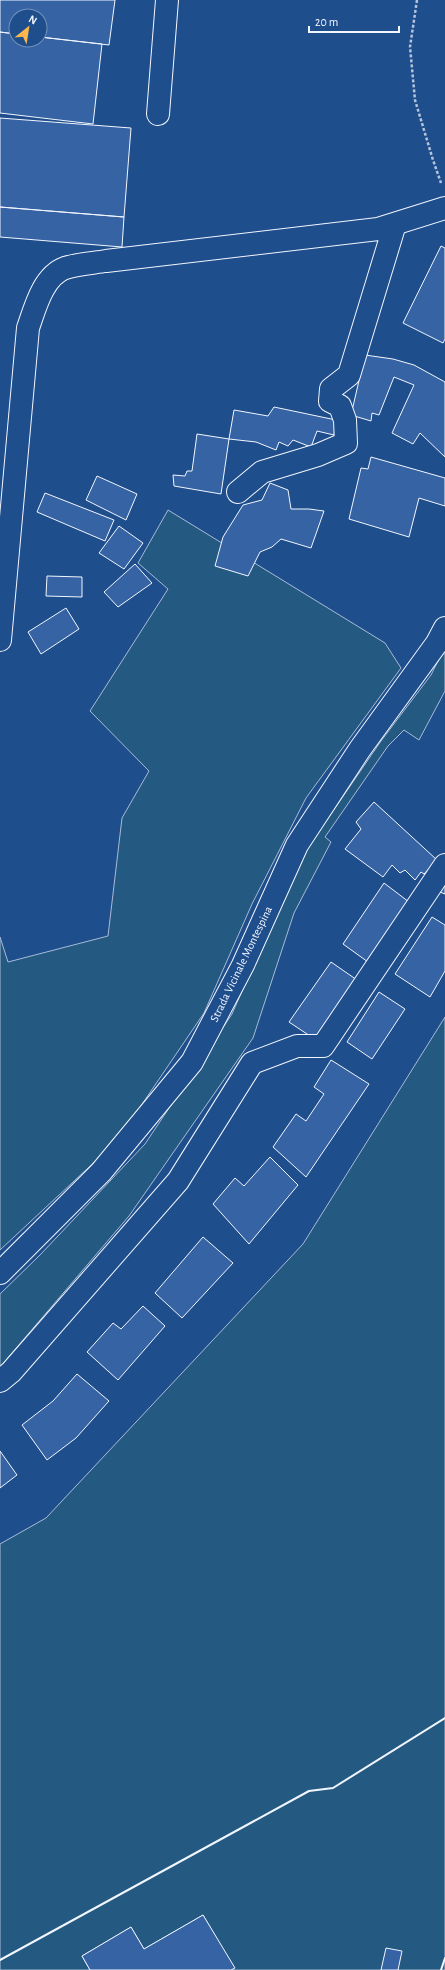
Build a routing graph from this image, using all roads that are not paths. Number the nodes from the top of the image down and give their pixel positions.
1 (167, 0) edge
2 (158, 114) dead end
3 (445, 208) edge
4 (394, 224) junction
5 (238, 492) dead end
6 (445, 628) edge
7 (0, 640) edge
8 (445, 865) edge
9 (0, 1273) edge
10 (0, 1381) edge

1 - 2 street
3 - 4 street
4 - 5 street
4 - 7 street
6 - 9 street, Strada Vicinale Montespina
8 - 10 street

